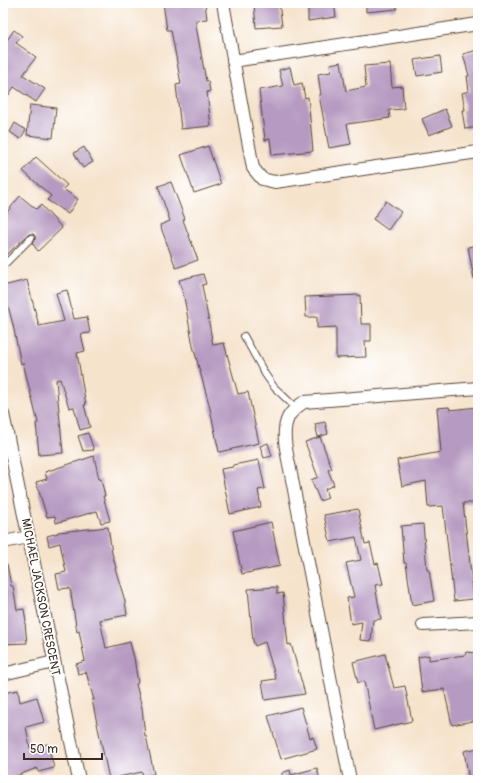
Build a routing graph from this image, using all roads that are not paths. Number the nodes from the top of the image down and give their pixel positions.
1 (224, 3) edge
2 (478, 24) edge
3 (233, 61) junction
4 (478, 152) edge
5 (31, 238) dead end
6 (3, 266) edge
7 (244, 336) dead end
8 (478, 388) edge
9 (296, 408) junction
10 (3, 414) edge
11 (29, 537) junction
12 (3, 542) edge
13 (478, 622) edge
14 (423, 625) dead end
15 (54, 662) junction
16 (3, 674) edge
17 (79, 780) edge
18 (350, 780) edge

1 - 3 street
2 - 3 street
3 - 4 street
5 - 6 lane
7 - 9 lane
8 - 9 street
9 - 18 street
10 - 11 street, MICHAEL JACKSON CRESCENT
11 - 12 street
11 - 15 street, MICHAEL JACKSON CRESCENT
13 - 14 street
15 - 16 street
15 - 17 street, MICHAEL JACKSON CRESCENT

